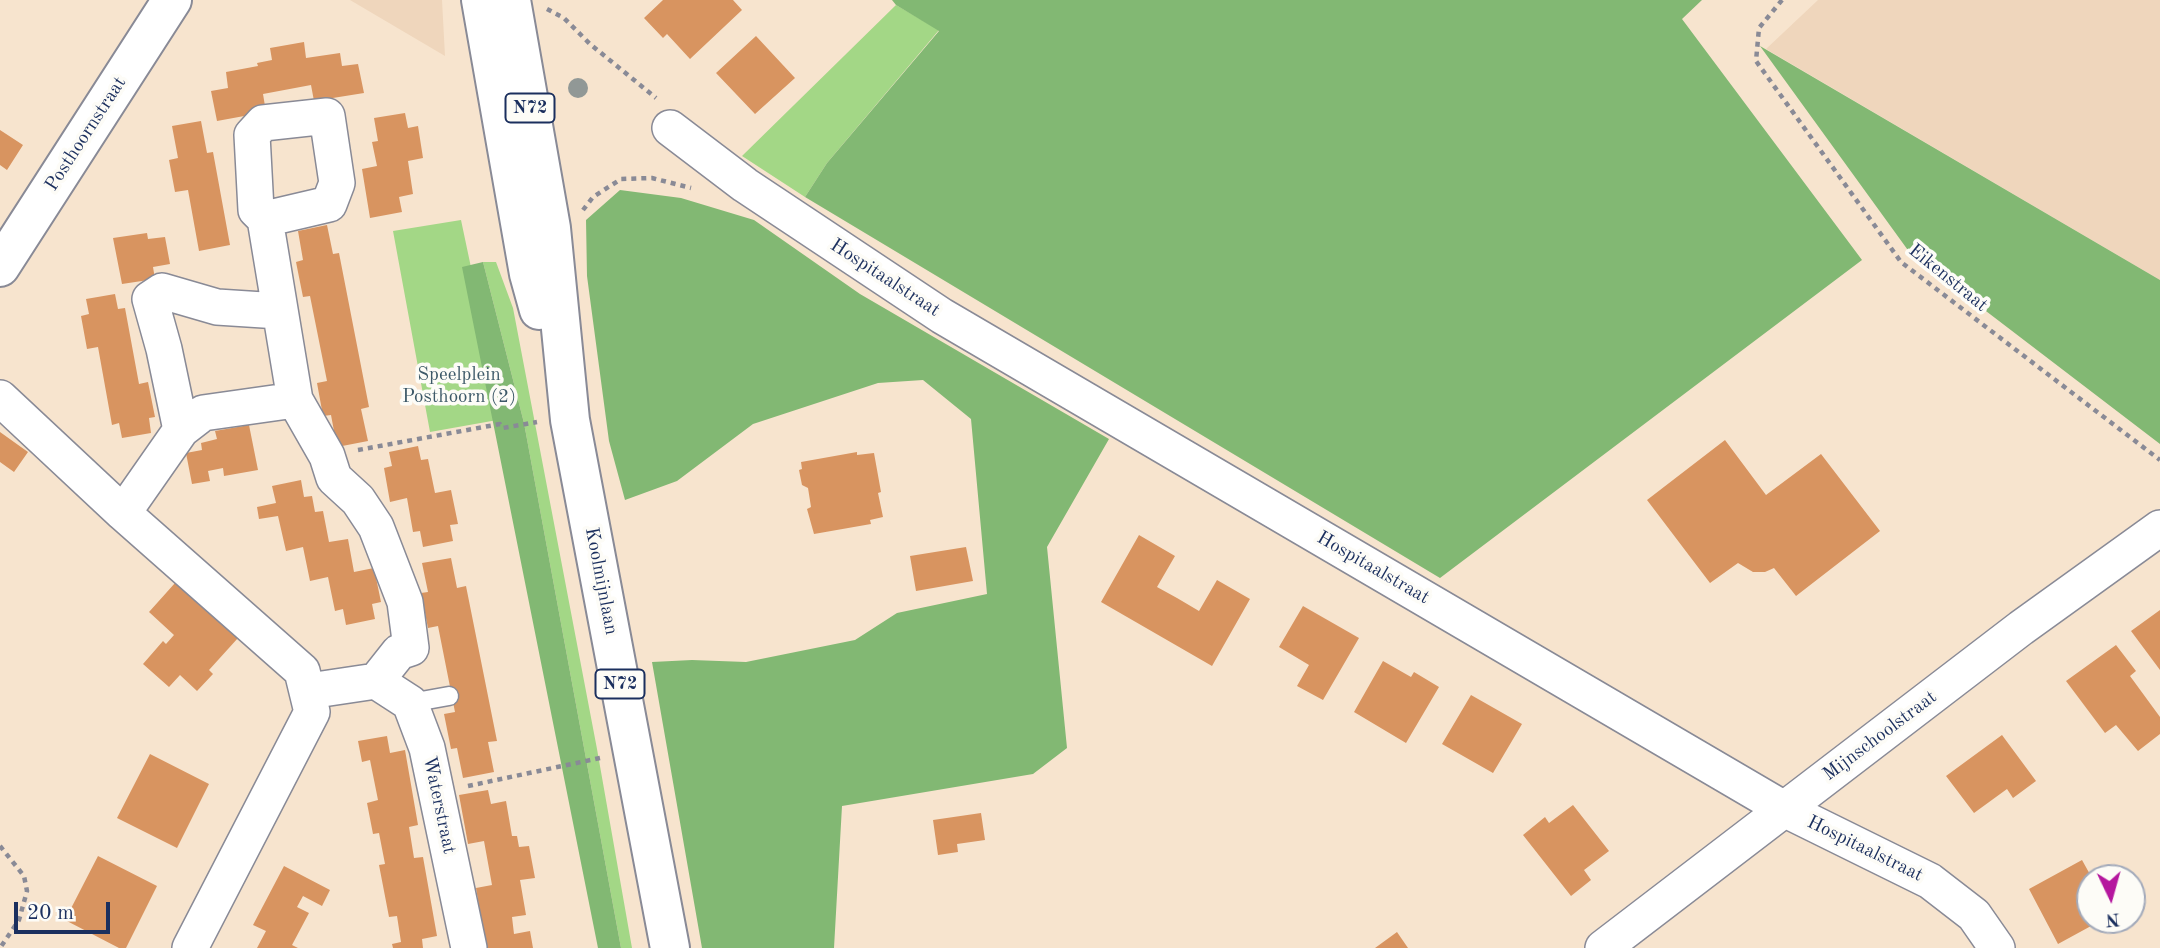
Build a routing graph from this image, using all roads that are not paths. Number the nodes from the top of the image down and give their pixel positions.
1 (172, 0) edge
2 (481, 0) edge
3 (528, 4) edge
4 (670, 128) road end
5 (265, 219) dead end
6 (0, 267) edge
7 (279, 311) junction
8 (0, 398) edge
9 (295, 400) junction
10 (556, 420) junction
11 (181, 429) junction
12 (123, 513) junction
13 (2160, 528) edge
14 (376, 681) junction
15 (309, 691) junction
16 (449, 696) dead end
17 (410, 703) junction
18 (1784, 809) junction
19 (190, 948) edge
20 (469, 948) edge
21 (670, 948) edge
22 (1603, 948) edge
23 (1997, 948) edge

1 - 6 main road, Posthoornstraat
2 - 10 main road, Koolmijnlaan / N72
3 - 10 main road, Koolmijnlaan / N72
4 - 18 street, Hospitaalstraat
5 - 7 street
7 - 9 street
7 - 11 street
8 - 12 street
9 - 11 street
9 - 14 street
10 - 21 main road, Koolmijnlaan / N72
11 - 12 street
12 - 15 street
13 - 18 street, Mijnschoolstraat
14 - 15 street
14 - 17 street
15 - 19 street
16 - 17 lane
17 - 20 street, Waterstraat
18 - 22 street, Mijnschoolstraat
18 - 23 street, Hospitaalstraat

